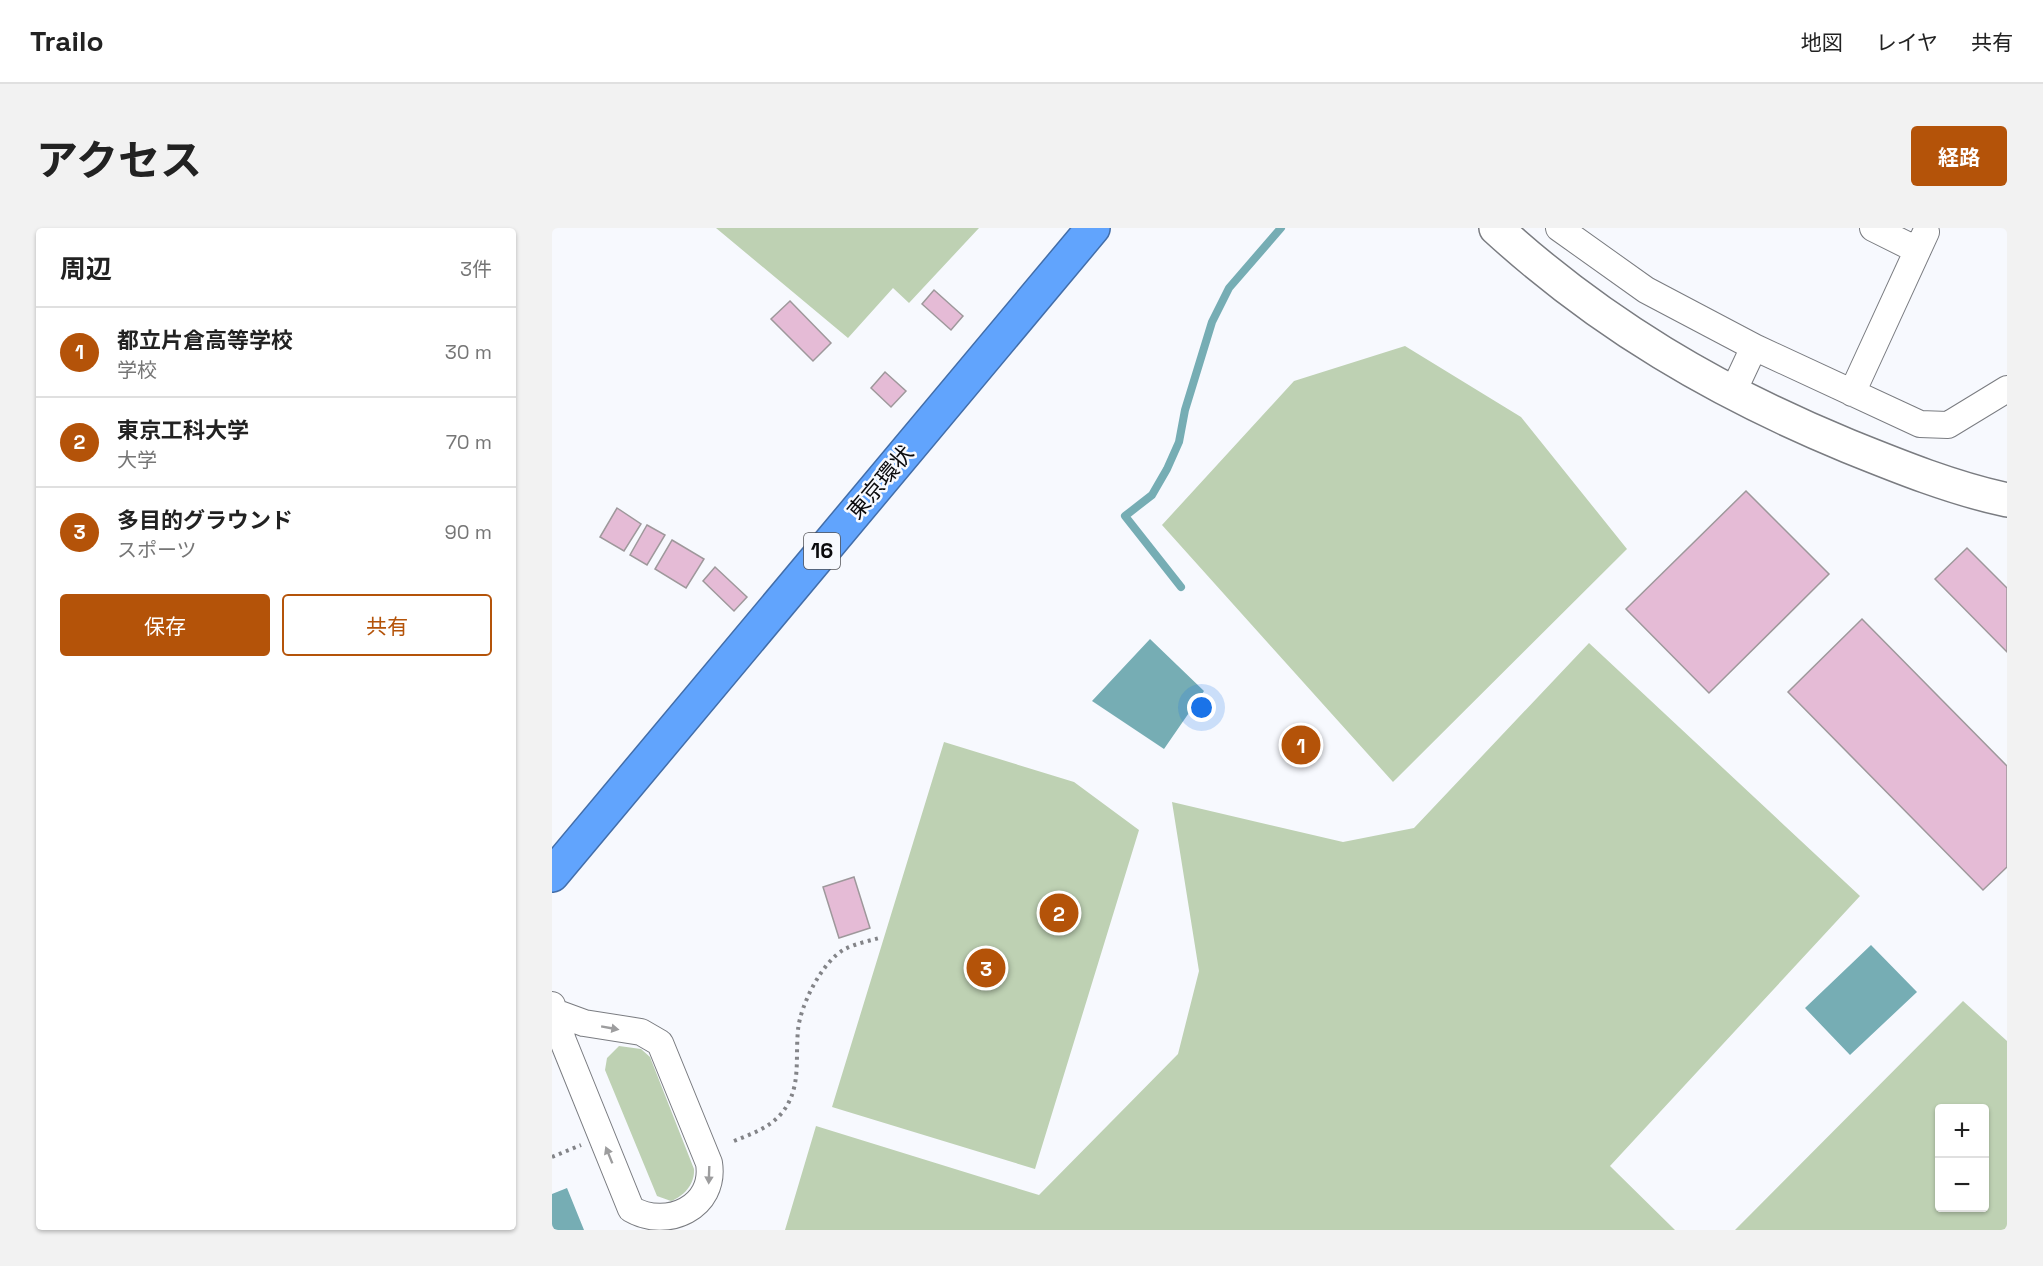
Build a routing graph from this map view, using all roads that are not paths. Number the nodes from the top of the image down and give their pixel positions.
1 (1093, 228) edge
2 (1496, 228) edge
3 (1559, 228) edge
4 (1873, 228) edge
5 (1754, 347) junction
6 (2007, 389) edge
7 (1852, 393) junction
8 (1732, 394) junction
9 (2007, 500) edge
10 (552, 875) edge
11 (553, 1008) edge

1 - 10 highway, 東京環状 / 16
2 - 8 street
3 - 5 street
4 - 7 street
5 - 7 street
5 - 8 street
6 - 7 street
8 - 9 street
11 -> 11 street

